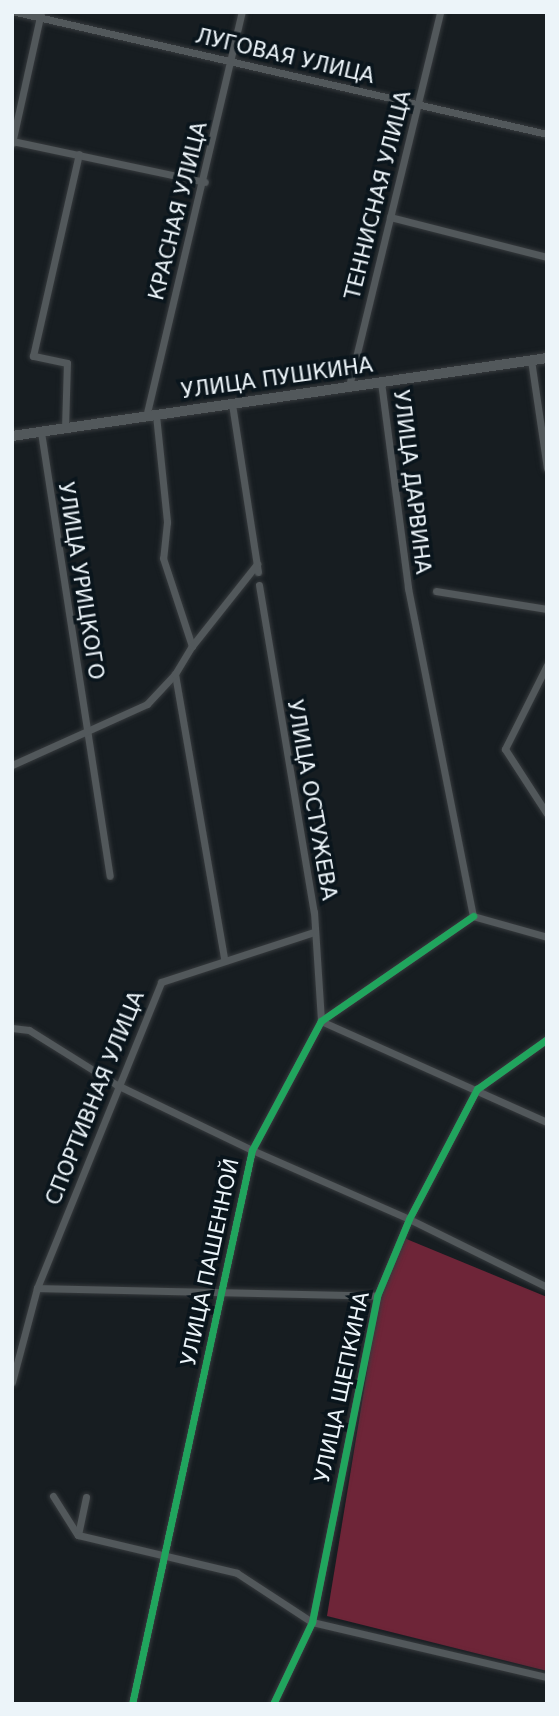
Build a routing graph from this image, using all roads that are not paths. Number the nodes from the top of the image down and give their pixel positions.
1 (16, 12) edge
2 (242, 12) edge
3 (440, 12) edge
4 (40, 15) edge
5 (231, 61) junction
6 (418, 105) junction
7 (547, 134) edge
8 (12, 142) edge
9 (79, 154) junction
10 (205, 182) junction
11 (390, 217) junction
12 (547, 257) edge
13 (547, 358) edge
14 (531, 360) junction
15 (381, 382) junction
16 (349, 386) junction
17 (232, 404) junction
18 (151, 416) junction
19 (65, 429) junction
20 (41, 432) junction
21 (12, 436) edge
22 (547, 468) edge
23 (259, 585) dead end
24 (436, 591) dead end
25 (547, 609) edge
26 (192, 646) junction
27 (547, 665) edge
28 (175, 674) junction
29 (87, 735) junction
30 (12, 765) edge
31 (547, 814) edge
32 (110, 876) dead end
33 (473, 916) junction
34 (314, 932) junction
35 (547, 937) edge
36 (224, 959) junction
37 (321, 1021) junction
38 (12, 1028) edge
39 (547, 1039) edge
40 (117, 1085) junction
41 (477, 1089) junction
42 (547, 1122) edge
43 (251, 1150) junction
44 (409, 1219) junction
45 (547, 1287) edge
46 (37, 1288) junction
47 (223, 1293) junction
48 (377, 1296) junction
49 (12, 1382) edge
50 (53, 1496) dead end
51 (86, 1497) dead end
52 (78, 1535) junction
53 (164, 1556) junction
54 (312, 1622) junction
55 (545, 1677) edge
56 (132, 1704) edge
57 (273, 1704) edge

1 - 4 street, ЛУГОВАЯ УЛИЦА
2 - 5 street, КРАСНАЯ УЛИЦА
3 - 6 street, ТЕННИСНАЯ УЛИЦА
4 - 5 street, ЛУГОВАЯ УЛИЦА
4 - 8 street
5 - 6 street, ЛУГОВАЯ УЛИЦА
5 - 10 street, КРАСНАЯ УЛИЦА
6 - 7 street, ЛУГОВАЯ УЛИЦА
6 - 11 street, ТЕННИСНАЯ УЛИЦА
8 - 9 street
9 - 10 street
9 - 19 street
10 - 18 street, КРАСНАЯ УЛИЦА
11 - 12 street
11 - 16 street, ТЕННИСНАЯ УЛИЦА
13 - 14 main road, УЛИЦА ПУШКИНА
14 - 15 main road, УЛИЦА ПУШКИНА
14 - 22 street
15 - 16 main road, УЛИЦА ПУШКИНА
15 - 33 street, УЛИЦА ДАРВИНА
16 - 17 main road, УЛИЦА ПУШКИНА
17 - 18 main road, УЛИЦА ПУШКИНА
17 - 26 street
18 - 19 main road, УЛИЦА ПУШКИНА
18 - 26 street, КРАСНАЯ УЛИЦА
19 - 20 main road, УЛИЦА ПУШКИНА
20 - 21 main road, УЛИЦА ПУШКИНА
20 - 29 street, УЛИЦА УРИЦКОГО
23 - 34 street, УЛИЦА ОСТУЖЕВА
24 - 25 street
26 - 28 street
27 - 31 street
28 - 29 street
28 - 36 street
29 - 30 street
29 - 32 street, УЛИЦА УРИЦКОГО
33 - 35 street
33 - 37 street, УЛИЦА ПАШЕННОЙ
34 - 36 street, СПОРТИВНАЯ УЛИЦА
34 - 37 street, УЛИЦА ОСТУЖЕВА
36 - 40 street, СПОРТИВНАЯ УЛИЦА
37 - 41 street
37 - 43 street, УЛИЦА ПАШЕННОЙ
38 - 40 street
39 - 41 street, УЛИЦА ЩЕПКИНА
40 - 43 street
40 - 46 street, СПОРТИВНАЯ УЛИЦА
41 - 42 street
41 - 44 street, УЛИЦА ЩЕПКИНА
43 - 44 street
43 - 47 street, УЛИЦА ПАШЕННОЙ
44 - 45 street
44 - 48 street, УЛИЦА ЩЕПКИНА
46 - 47 street
46 - 49 street, СПОРТИВНАЯ УЛИЦА
47 - 48 street
47 - 53 street, УЛИЦА ПАШЕННОЙ
48 - 54 street, УЛИЦА ЩЕПКИНА
50 - 52 street
51 - 52 street
52 - 53 street
53 - 54 street
53 - 56 street, УЛИЦА ПАШЕННОЙ
54 - 55 street
54 - 57 street, УЛИЦА ЩЕПКИНА

